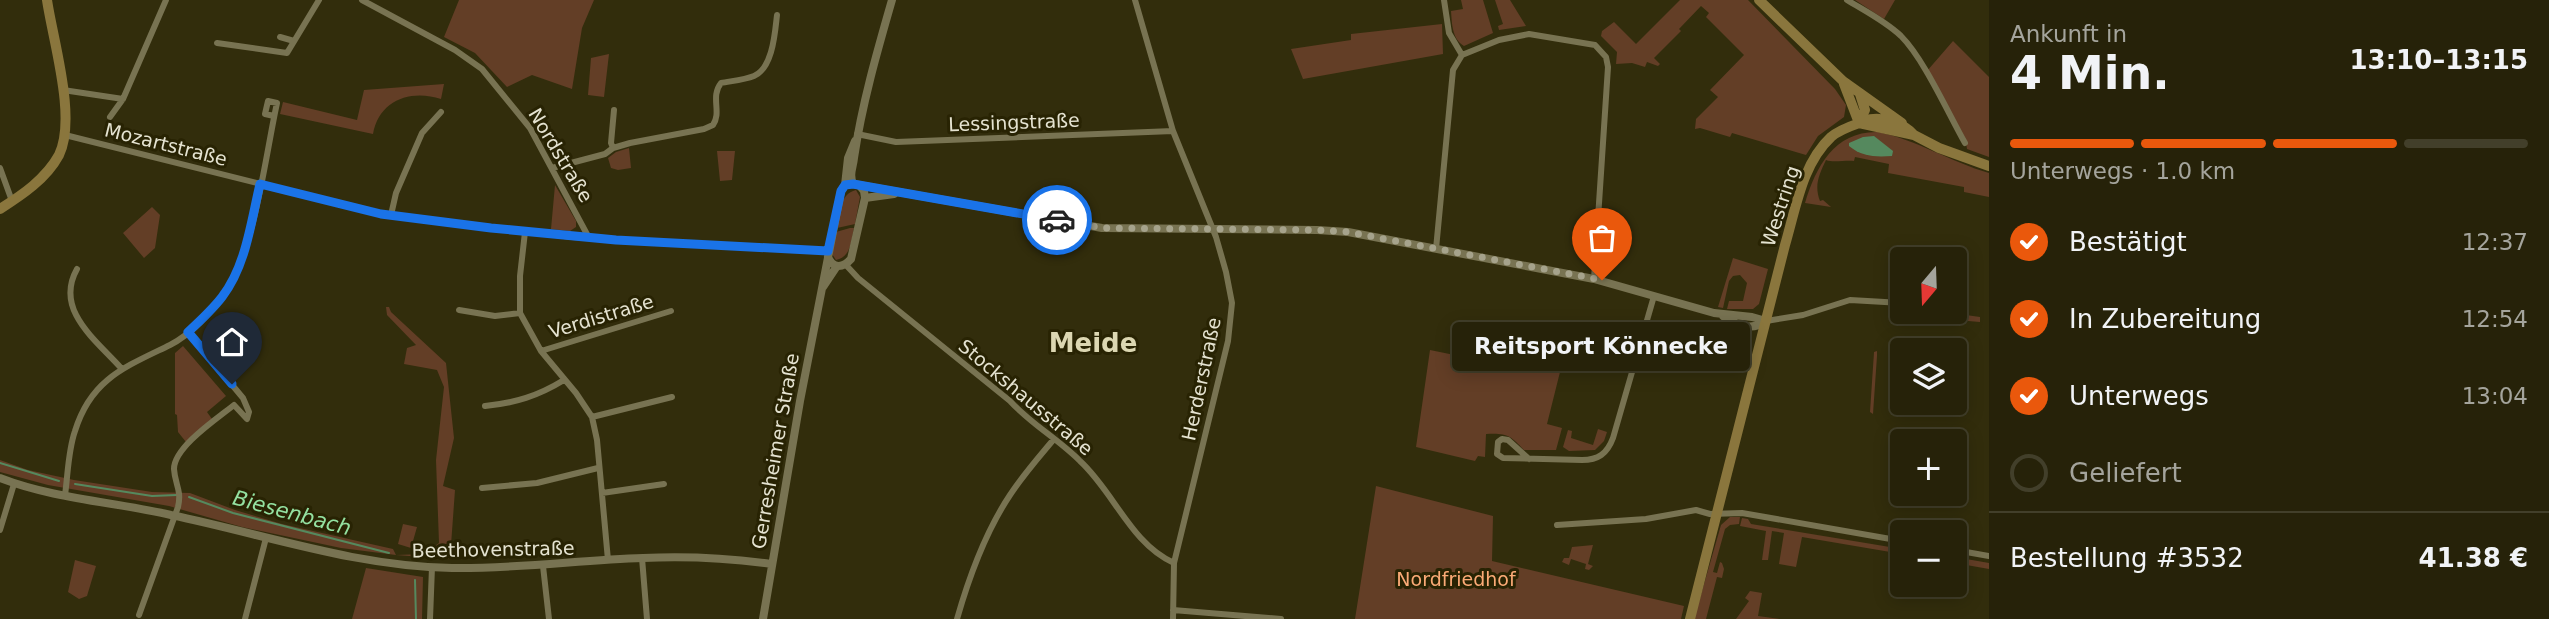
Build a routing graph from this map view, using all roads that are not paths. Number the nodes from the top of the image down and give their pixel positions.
1 (47, 0) edge
2 (166, 0) edge
3 (319, 0) edge
4 (362, 0) edge
5 (892, 0) edge
6 (1135, 0) edge
7 (1444, 0) edge
8 (1759, 0) edge
9 (1847, 0) edge
10 (777, 15) dead end
11 (280, 37) dead end
12 (294, 41) junction
13 (217, 43) dead end
14 (1462, 55) junction
15 (1843, 81) junction
16 (64, 90) junction
17 (1859, 94) junction
18 (123, 99) junction
19 (614, 110) dead end
20 (442, 112) dead end
21 (274, 116) dead end
22 (110, 117) dead end
23 (1859, 123) junction
24 (1173, 131) junction
25 (1912, 133) junction
26 (65, 135) junction
27 (856, 137) junction
28 (1965, 143) dead end
29 (613, 148) junction
30 (1989, 166) edge
31 (0, 168) edge
32 (552, 168) junction
33 (260, 184) junction
34 (852, 185) junction
35 (900, 193) junction
36 (864, 198) junction
37 (12, 201) junction
38 (0, 209) edge
39 (391, 215) junction
40 (1212, 229) junction
41 (525, 232) junction
42 (589, 238) junction
43 (1436, 249) junction
44 (828, 254) junction
45 (841, 266) junction
46 (77, 270) dead end
47 (1594, 279) junction
48 (822, 290) junction
49 (1654, 296) junction
50 (1890, 302) edge
51 (459, 310) dead end
52 (671, 311) dead end
53 (520, 313) junction
54 (1766, 321) junction
55 (188, 332) junction
56 (541, 351) junction
57 (121, 368) junction
58 (564, 380) junction
59 (672, 397) dead end
60 (485, 406) dead end
61 (592, 417) junction
62 (1054, 439) junction
63 (1529, 459) junction
64 (598, 468) junction
65 (0, 478) edge
66 (14, 484) junction
67 (664, 484) dead end
68 (482, 488) dead end
69 (602, 492) junction
70 (65, 495) junction
71 (1716, 514) junction
72 (176, 516) junction
73 (1557, 525) dead end
74 (0, 530) edge
75 (266, 538) junction
76 (1890, 539) edge
77 (1967, 552) edge
78 (1989, 556) edge
79 (642, 558) junction
80 (608, 561) junction
81 (771, 564) junction
82 (1174, 564) junction
83 (542, 566) junction
84 (432, 567) junction
85 (1172, 610) junction
86 (139, 615) dead end
87 (247, 618) edge
88 (430, 619) edge
89 (549, 619) edge
90 (647, 619) edge
91 (763, 619) edge
92 (957, 619) edge
93 (1173, 619) edge
94 (1280, 619) edge
95 (1690, 619) edge

1 - 16 main road
2 - 18 street
3 - 12 street
4 - 32 street, Nordstraße
5 - 27 street, Gerresheimer Straße
6 - 24 street, Herderstraße
7 - 14 street
8 - 15 main road
9 - 28 street
10 - 29 street
11 - 12 street
12 - 13 street
14 - 43 street
14 - 47 street
15 - 17 main road
15 - 23 main road
16 - 18 street
16 - 26 main road
17 - 23 main road
17 - 25 main road
18 - 22 street
19 - 29 street
20 - 39 street
21 - 33 street
23 - 25 main road
23 - 54 main road, Westring
24 - 27 street, Lessingstraße
24 - 40 street, Herderstraße
25 - 30 main road
26 - 33 street, Mozartstraße
26 - 37 main road
27 - 34 street, Gerresheimer Straße
29 - 32 street
31 - 37 street
32 - 42 street, Nordstraße
33 - 39 street, Mozartstraße
33 - 55 street
34 - 35 street
34 - 36 street
34 - 44 street, Gerresheimer Straße
35 - 36 street
35 - 40 street
36 - 45 street, Gerresheimer Straße
37 - 38 main road
39 - 41 street, Mozartstraße
40 - 43 street
40 - 82 street, Herderstraße
41 - 42 street, Mozartstraße
41 - 53 street, Verdistraße
42 - 44 street, Mozartstraße
43 - 47 street
44 - 45 street
44 - 48 street, Gerresheimer Straße
45 - 48 street, Gerresheimer Straße
45 - 62 street, Stockshausstraße
46 - 57 street
47 - 49 street
48 - 81 street, Gerresheimer Straße
49 - 54 street
49 - 63 street
50 - 54 street
51 - 53 street, Verdistraße
52 - 56 street, Verdistraße
53 - 56 street, Verdistraße
54 - 71 main road, Westring
55 - 57 street
55 - 72 street
56 - 58 street, Verdistraße
57 - 70 street
58 - 60 street
58 - 61 street, Verdistraße
59 - 61 street
61 - 64 street, Verdistraße
62 - 82 street, Stockshausstraße
62 - 92 street
63 - 63 street
64 - 68 street
64 - 69 street, Verdistraße
65 - 66 street, Beethovenstraße
66 - 70 street, Beethovenstraße
66 - 74 street
67 - 69 street
69 - 80 street, Verdistraße
70 - 72 street, Beethovenstraße
71 - 73 street
71 - 76 street
71 - 95 main road, Westring
72 - 75 street, Beethovenstraße
72 - 86 street
75 - 84 street, Beethovenstraße
75 - 87 street
77 - 78 street
79 - 80 street, Beethovenstraße
79 - 81 street, Beethovenstraße
79 - 90 street
80 - 83 street, Beethovenstraße
81 - 91 street, Gerresheimer Straße
82 - 85 street, Herderstraße
83 - 84 street, Beethovenstraße
83 - 89 street
84 - 88 street
85 - 93 street, Herderstraße
85 - 94 street

